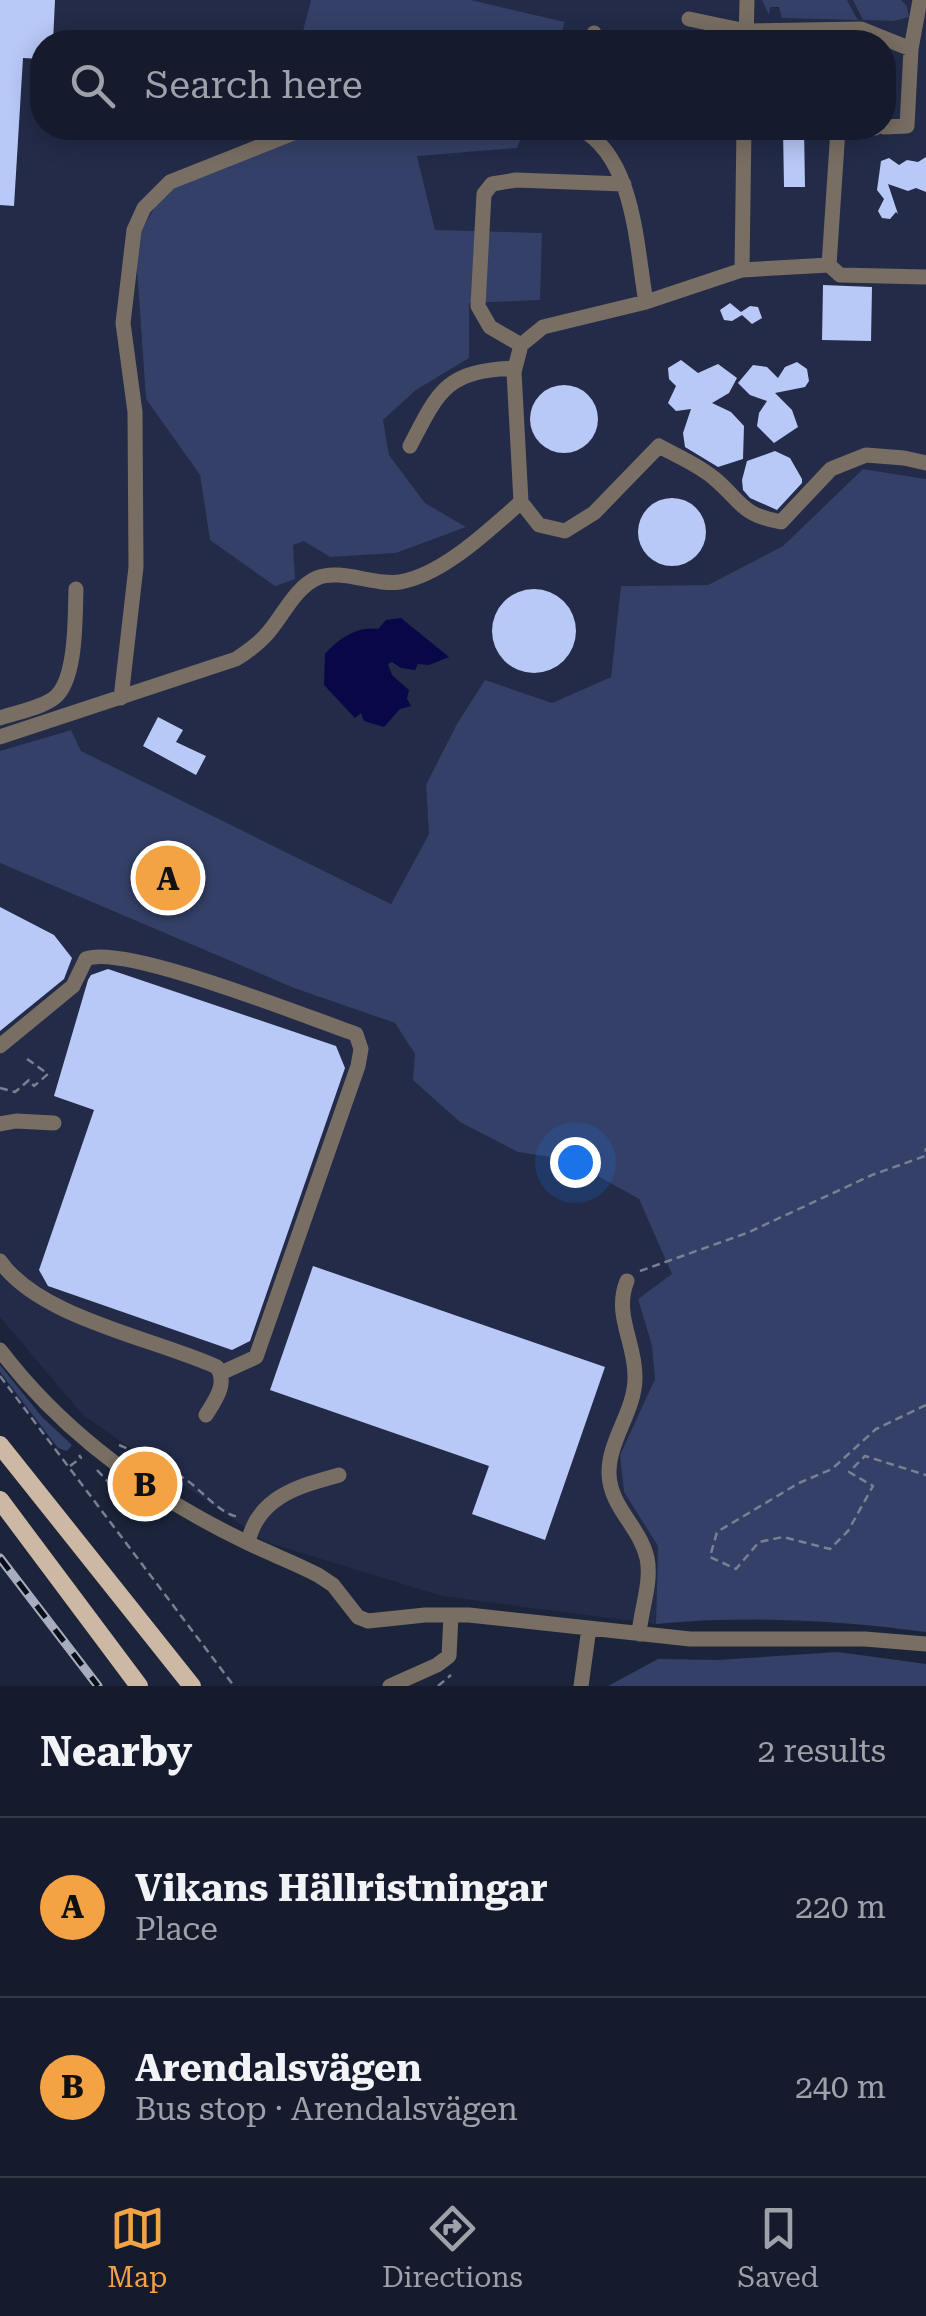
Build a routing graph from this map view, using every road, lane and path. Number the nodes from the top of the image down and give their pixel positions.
1 (747, 0) edge
2 (920, 0) edge
3 (689, 20) dead end
4 (723, 30) edge
5 (746, 30) edge
6 (896, 43) edge
7 (911, 49) junction
8 (918, 82) edge
9 (896, 126) edge
10 (276, 140) edge
11 (596, 140) edge
12 (744, 140) edge
13 (837, 140) edge
14 (624, 184) junction
15 (829, 265) junction
16 (742, 270) junction
17 (926, 277) edge
18 (646, 302) junction
19 (521, 344) junction
20 (514, 368) junction
21 (410, 446) dead end
22 (926, 463) edge
23 (521, 502) junction
24 (76, 589) dead end
25 (121, 698) junction
26 (0, 718) edge
27 (0, 737) edge
28 (0, 1046) edge
29 (23, 1056) dead end
30 (0, 1088) edge
31 (54, 1123) dead end
32 (0, 1124) edge
33 (926, 1148) edge
34 (926, 1156) edge
35 (0, 1260) edge
36 (627, 1281) joint
37 (0, 1350) edge
38 (221, 1373) junction
39 (0, 1376) edge
40 (926, 1405) edge
41 (206, 1416) dead end
42 (0, 1445) edge
43 (158, 1462) dead end
44 (92, 1463) dead end
45 (153, 1470) dead end
46 (340, 1475) dead end
47 (926, 1476) edge
48 (126, 1493) dead end
49 (0, 1500) edge
50 (248, 1543) junction
51 (451, 1614) junction
52 (589, 1628) junction
53 (639, 1634) junction
54 (926, 1644) edge
55 (139, 1686) edge
56 (192, 1686) edge
57 (234, 1686) edge
58 (390, 1686) edge
59 (581, 1686) edge

1 - 5 street
2 - 7 street
3 - 4 street
6 - 7 street
7 - 8 street
8 - 9 street
10 - 25 street
11 - 14 street
12 - 16 street
13 - 15 street
14 - 18 street
14 - 19 street
15 - 16 street
15 - 17 street
16 - 18 street
18 - 19 street
19 - 20 street
20 - 21 street
20 - 23 street
22 - 23 street
23 - 25 street
24 - 26 street
25 - 27 street
28 - 38 street
29 - 30 path
31 - 32 street
33 - 34 path
34 - 36 path
35 - 38 street
36 - 53 street
37 - 50 street
38 - 41 street
39 - 57 path
40 - 47 path
42 - 56 main road
43 - 45 path
44 - 48 path
46 - 50 street
49 - 55 main road
50 - 51 street
51 - 52 street
51 - 58 street
52 - 53 street
52 - 59 street
53 - 54 street

